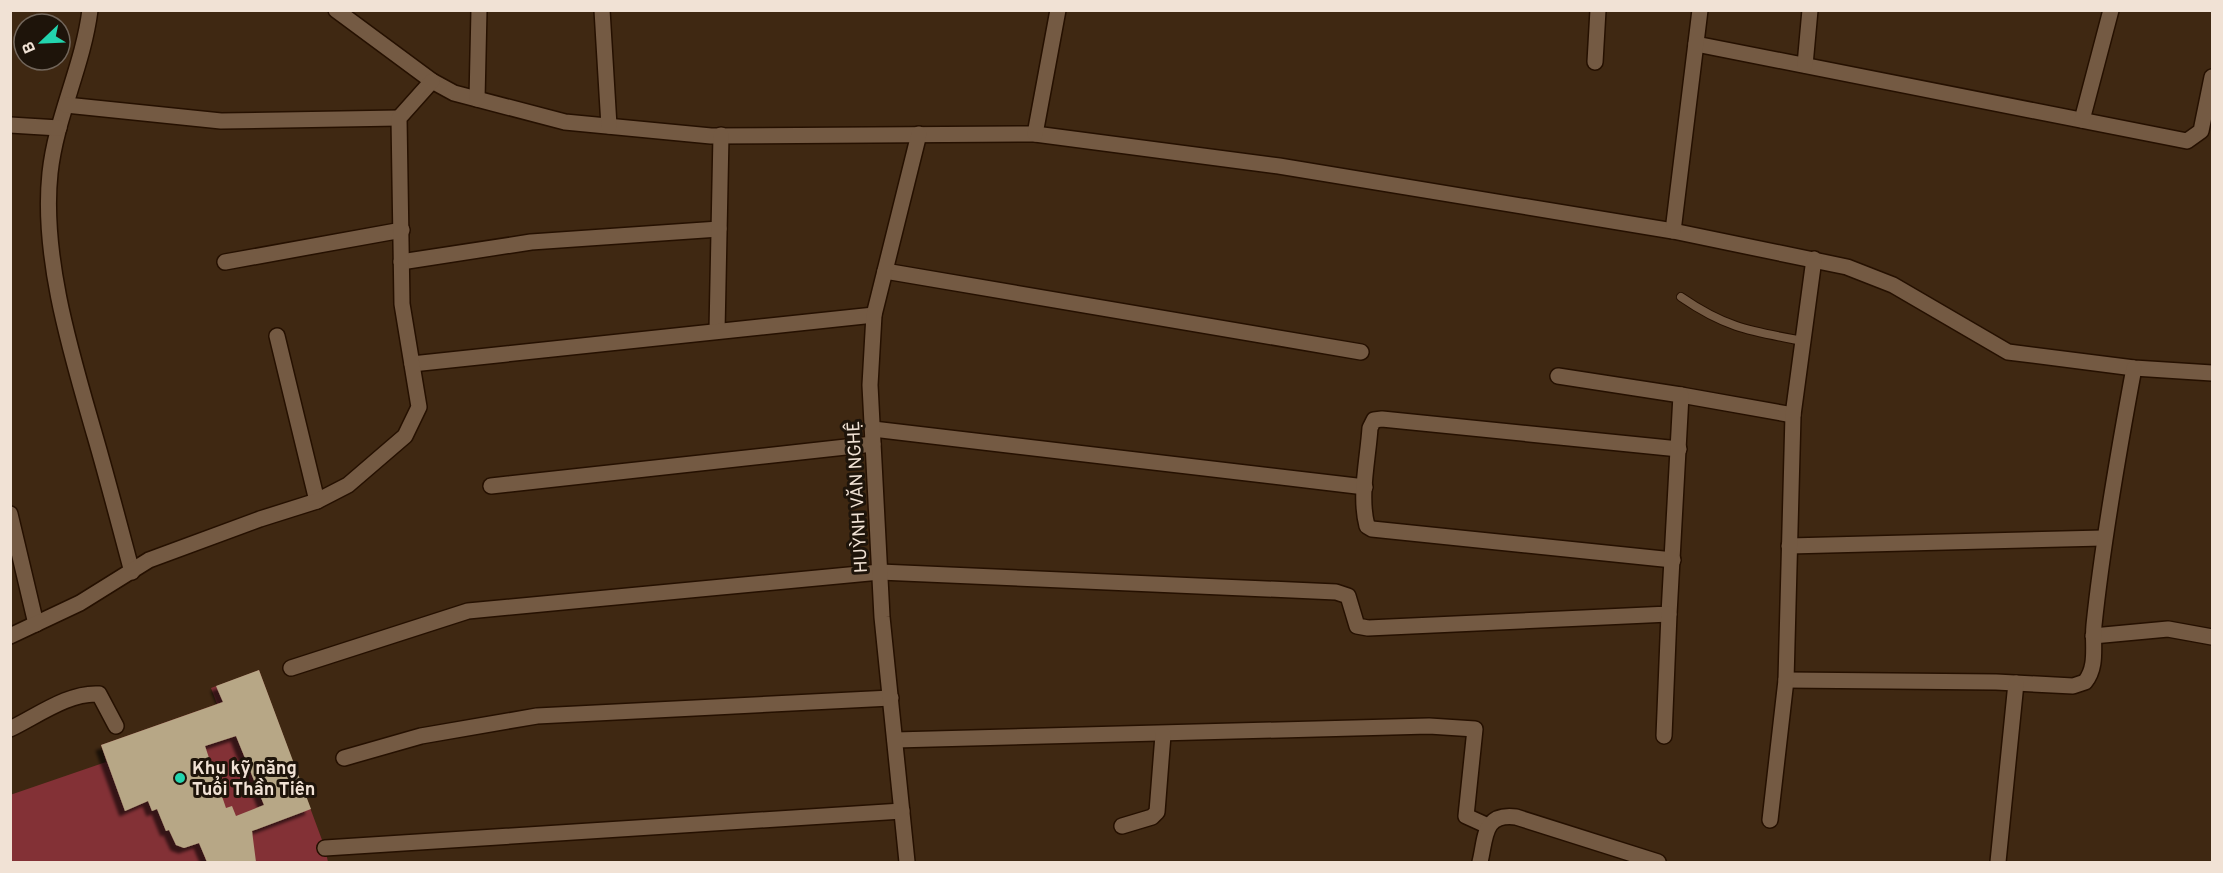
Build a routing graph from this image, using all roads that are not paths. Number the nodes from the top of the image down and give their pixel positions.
1 (90, 10) edge
2 (336, 10) edge
3 (479, 10) edge
4 (602, 10) edge
5 (1058, 10) edge
6 (1598, 10) edge
7 (1700, 10) edge
8 (1810, 10) edge
9 (2111, 10) edge
10 (1696, 44) junction
11 (1594, 62) dead end
12 (1805, 65) junction
13 (2212, 77) edge
14 (432, 81) junction
15 (477, 99) junction
16 (66, 105) junction
17 (399, 118) junction
18 (2082, 120) junction
19 (2208, 124) edge
20 (10, 125) edge
21 (609, 126) junction
22 (58, 128) junction
23 (919, 134) junction
24 (1035, 134) junction
25 (721, 135) junction
26 (719, 229) junction
27 (402, 230) junction
28 (1673, 231) junction
29 (1814, 259) junction
30 (225, 262) dead end
31 (401, 262) junction
32 (885, 271) junction
33 (1681, 297) dead end
34 (874, 315) junction
35 (717, 331) junction
36 (277, 336) dead end
37 (1803, 341) junction
38 (1361, 352) dead end
39 (412, 364) junction
40 (2134, 368) junction
41 (2212, 373) edge
42 (1558, 376) dead end
43 (1681, 395) junction
44 (1793, 414) junction
45 (873, 437) junction
46 (1679, 449) junction
47 (491, 486) dead end
48 (1365, 487) junction
49 (317, 501) junction
50 (10, 514) edge
51 (2103, 538) junction
52 (1789, 546) junction
53 (1673, 560) junction
54 (132, 572) junction
55 (880, 572) junction
56 (1669, 614) junction
57 (36, 624) junction
58 (10, 636) edge
59 (2093, 636) junction
60 (2212, 636) edge
61 (291, 668) dead end
62 (1785, 680) junction
63 (2016, 683) junction
64 (891, 698) junction
65 (116, 726) dead end
66 (10, 729) edge
67 (1163, 735) junction
68 (1664, 736) dead end
69 (895, 740) junction
70 (344, 758) dead end
71 (902, 811) junction
72 (1770, 820) dead end
73 (1122, 826) dead end
74 (1488, 826) junction
75 (325, 848) dead end
76 (907, 862) edge
77 (1480, 862) edge
78 (1658, 862) edge
79 (1998, 862) edge

1 - 16 street
2 - 14 street
3 - 15 street
4 - 21 street
5 - 24 street
6 - 11 street
7 - 10 street
8 - 12 street
9 - 18 street
10 - 12 street
10 - 28 street
12 - 18 street
13 - 19 street
14 - 15 street
14 - 17 street
15 - 21 street
16 - 17 street
16 - 22 street
17 - 27 street
18 - 19 street
20 - 22 street
21 - 25 street
22 - 54 street
23 - 24 street
23 - 25 street
23 - 32 street, HUỲNH VĂN NGHỆ
24 - 28 street
25 - 26 street
26 - 31 street
26 - 35 street
27 - 30 street
27 - 31 street
28 - 29 street
29 - 37 street
29 - 40 street
31 - 39 street
32 - 34 street, HUỲNH VĂN NGHỆ
32 - 38 street
33 - 37 lane
34 - 35 street
34 - 45 street, HUỲNH VĂN NGHỆ
35 - 39 street
36 - 49 street
37 - 44 street
39 - 49 street
40 - 41 street
40 - 51 street
42 - 43 street
43 - 44 street
43 - 46 street
44 - 52 street
45 - 47 street
45 - 48 street
45 - 55 street, HUỲNH VĂN NGHỆ
46 - 48 street
46 - 53 street
48 - 53 street
49 - 54 street
50 - 57 street
51 - 52 street
51 - 59 street
52 - 62 street
53 - 56 street
54 - 57 street
55 - 56 street
55 - 61 street
55 - 64 street, HUỲNH VĂN NGHỆ
56 - 68 street
57 - 58 street
59 - 60 street
59 - 63 street
62 - 63 street
62 - 72 street
63 - 79 street
64 - 69 street, HUỲNH VĂN NGHỆ
64 - 70 street
65 - 66 street
67 - 69 street
67 - 73 street
67 - 74 street
69 - 71 street, HUỲNH VĂN NGHỆ
71 - 75 street
71 - 76 street, HUỲNH VĂN NGHỆ
74 - 77 street
74 - 78 street

